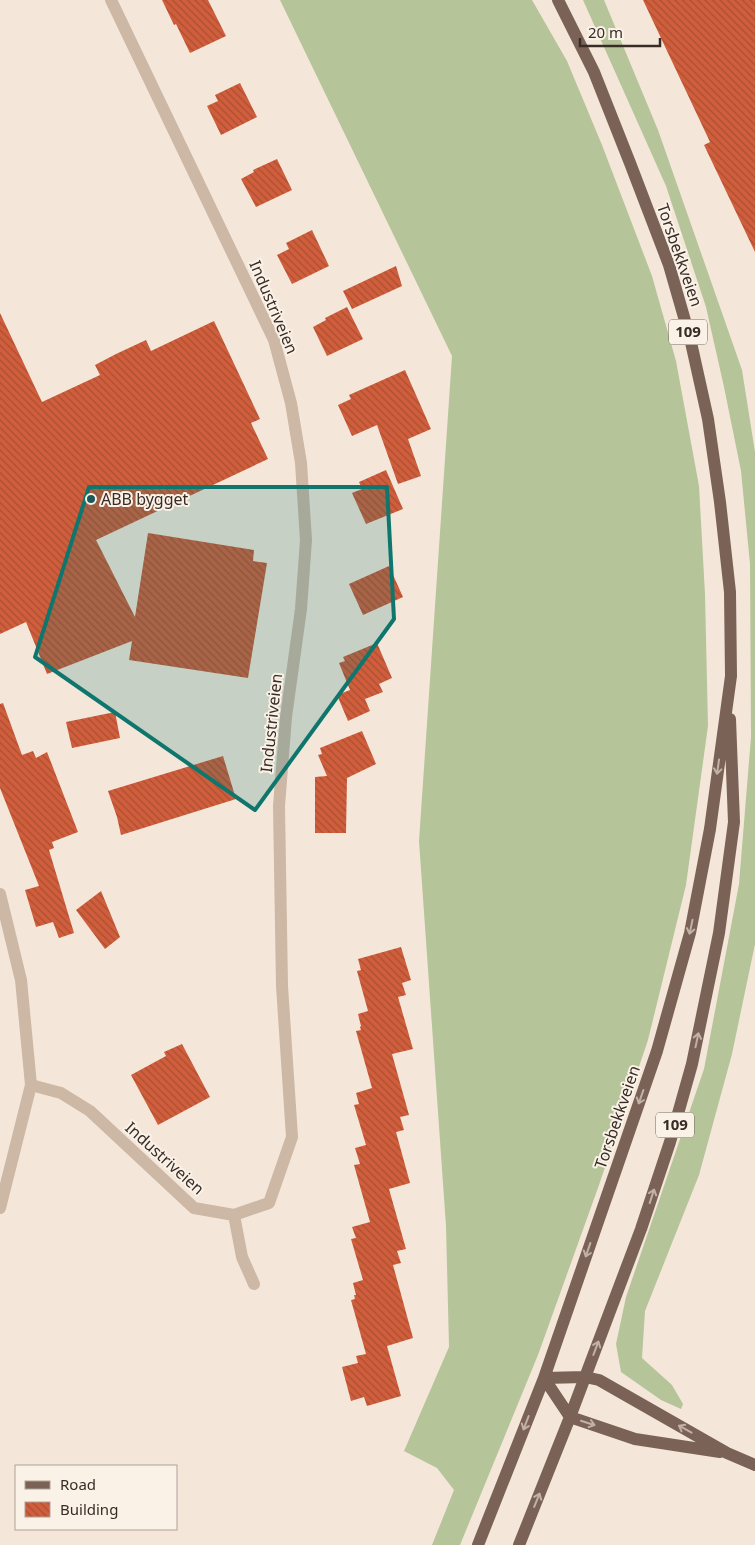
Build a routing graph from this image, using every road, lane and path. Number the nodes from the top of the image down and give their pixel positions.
1 (111, 0) edge
2 (558, 0) edge
3 (729, 684) junction
4 (0, 894) edge
5 (32, 1085) junction
6 (0, 1208) edge
7 (234, 1215) junction
8 (254, 1284) dead end
9 (585, 1377) junction
10 (544, 1378) junction
11 (570, 1417) junction
12 (728, 1453) junction
13 (755, 1465) edge
14 (478, 1545) edge
15 (519, 1545) edge

1 - 7 street, Industriveien
2 - 3 main road, Torsbekkveien / 109
9 -> 3 main road, Torsbekkveien / 109
3 -> 10 main road, Torsbekkveien / 109
4 - 5 street
5 - 6 street
5 - 7 street, Industriveien
7 - 8 street
9 - 10 main road
9 - 11 main road, Torsbekkveien / 109
12 -> 9 main road
10 - 11 main road
10 -> 14 main road, Torsbekkveien / 109
11 -> 12 main road
15 -> 11 main road, Torsbekkveien / 109
12 - 13 main road

